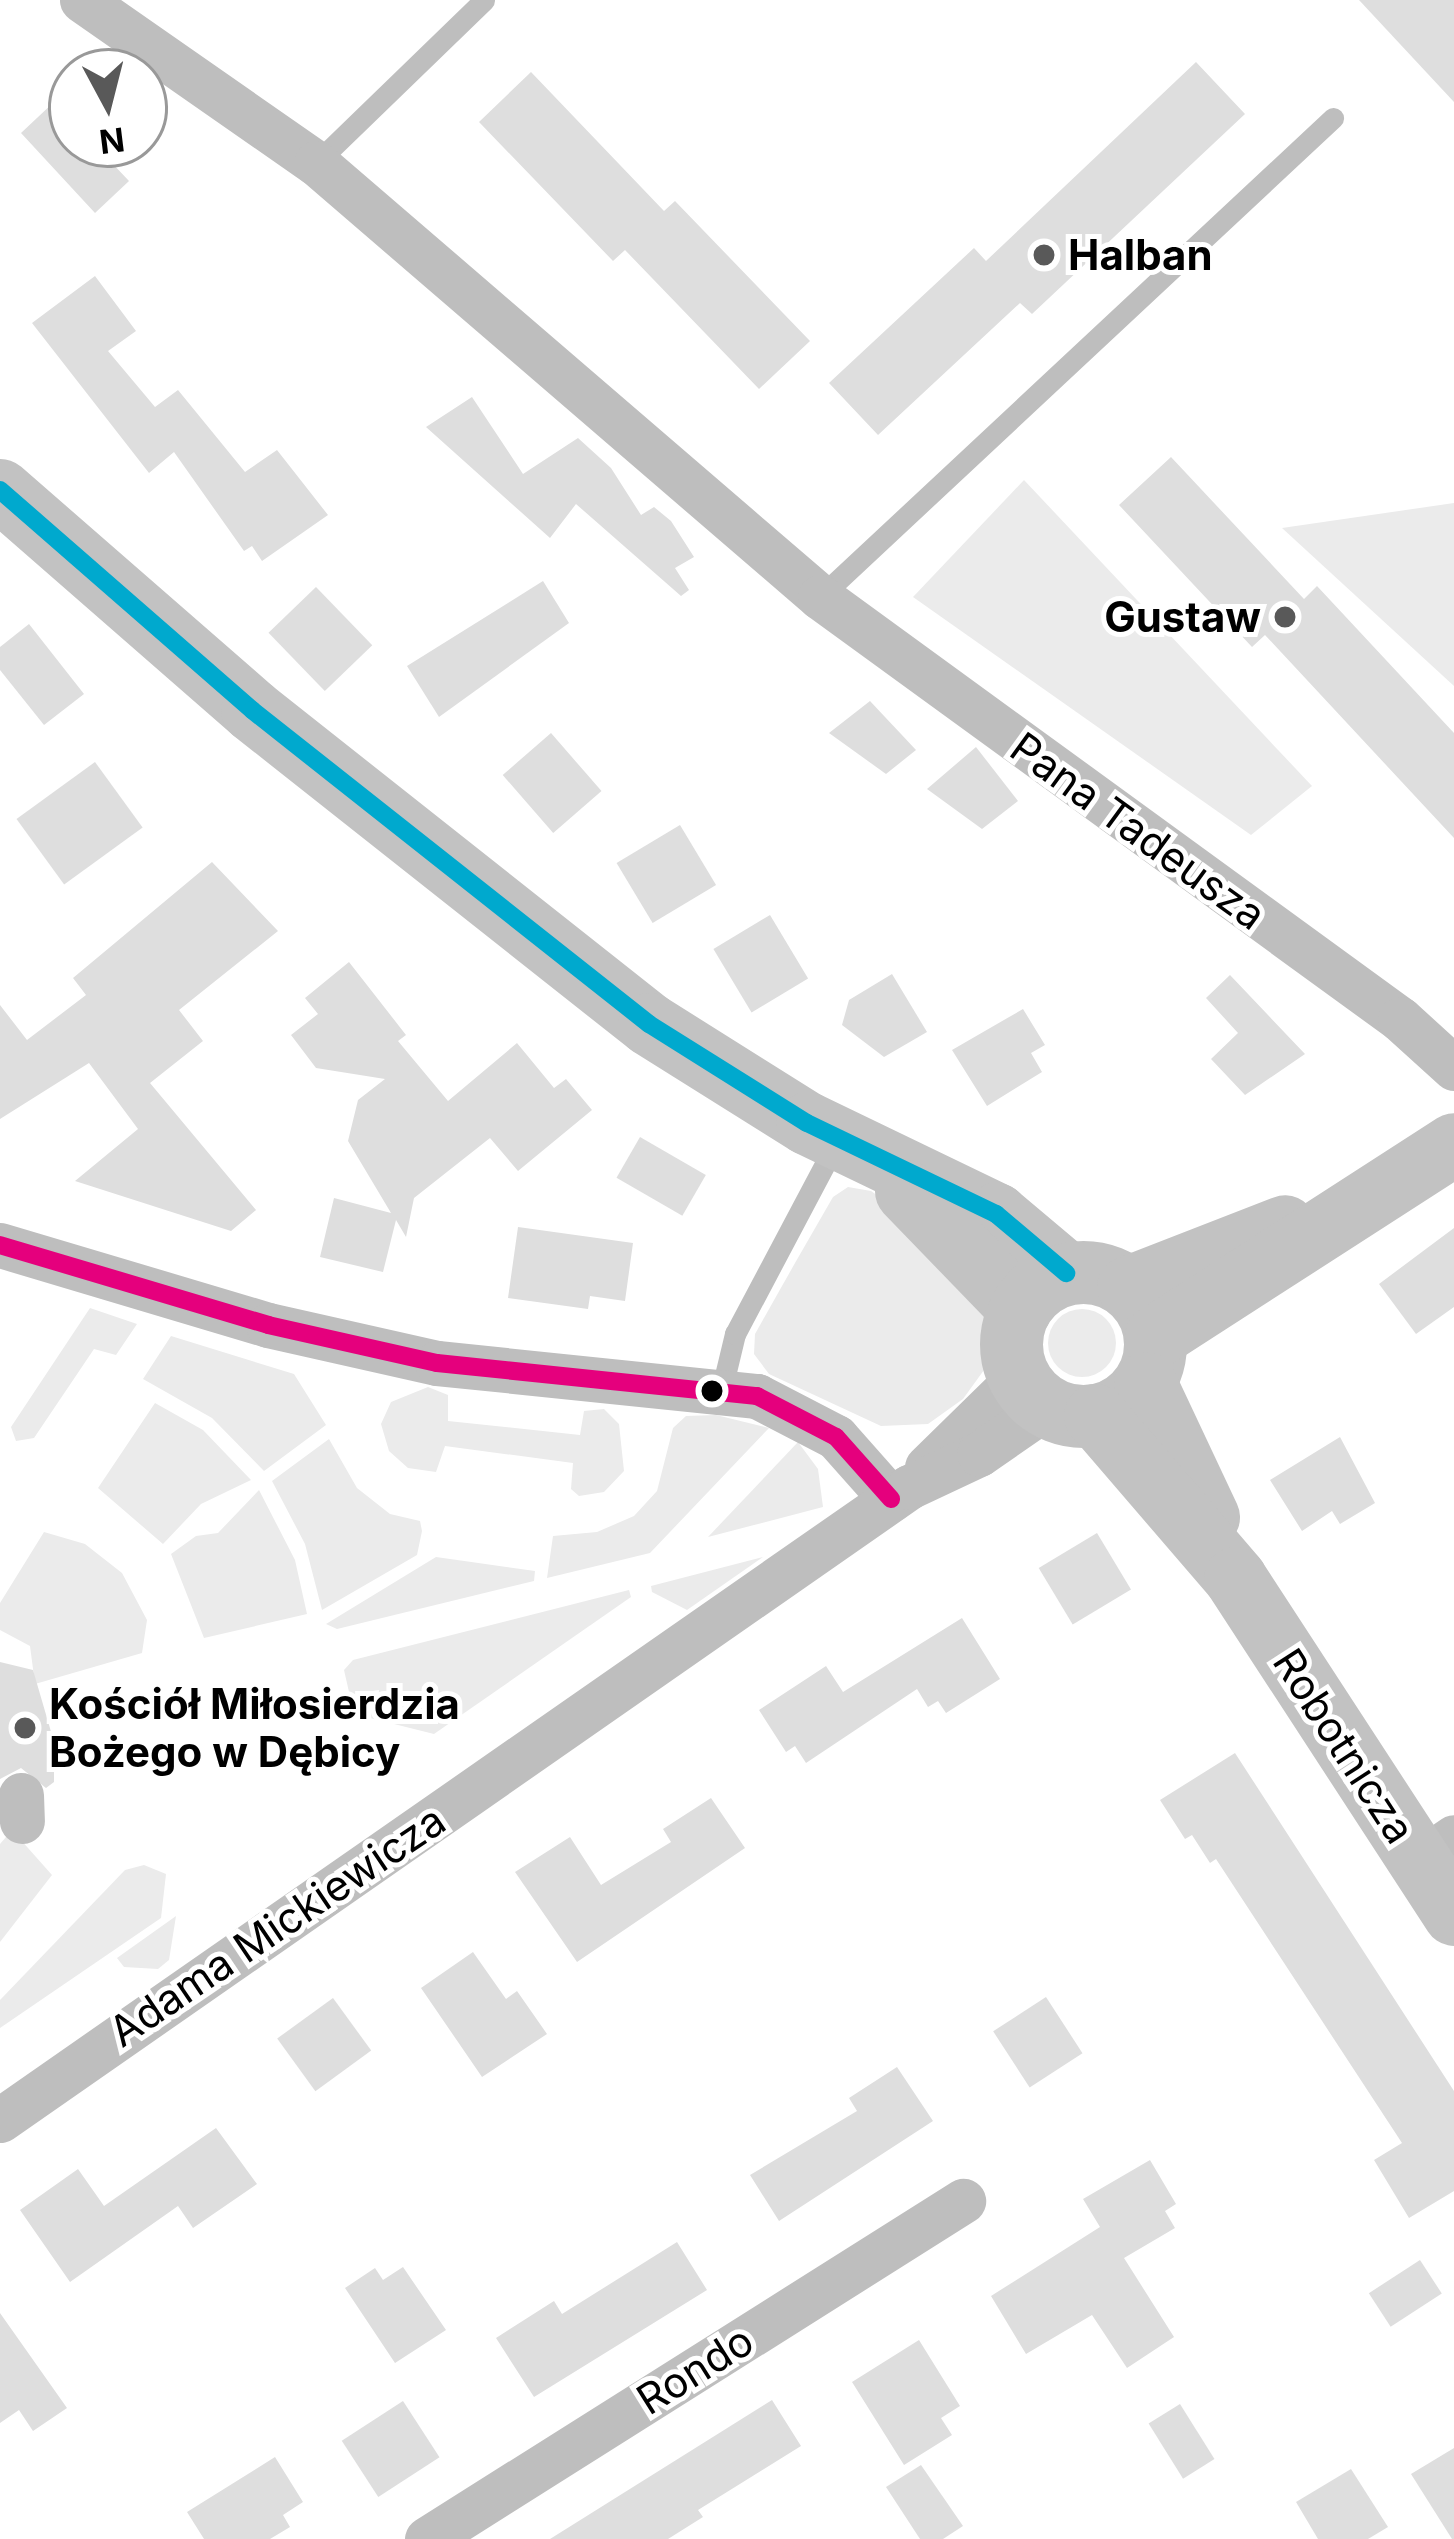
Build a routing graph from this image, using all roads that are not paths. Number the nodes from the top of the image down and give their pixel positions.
1 (82, 0) edge
2 (484, 0) edge
3 (1333, 118) dead end
4 (316, 163) junction
5 (0, 490) edge
6 (820, 597) junction
7 (1454, 1068) edge
8 (1454, 1144) edge
9 (854, 1148) junction
10 (0, 1246) edge
11 (1043, 1291) junction
12 (1098, 1367) junction
13 (722, 1388) junction
14 (900, 1493) junction
15 (1437, 1849) edge
16 (1454, 1913) edge
17 (0, 2120) edge
18 (963, 2201) dead end
19 (427, 2539) edge

1 - 4 street, Pana Tadeusza
2 - 4 lane
3 - 6 lane
4 - 6 street, Pana Tadeusza
5 - 9 street
6 - 7 street, Pana Tadeusza
8 - 12 street
9 - 11 street
9 - 13 lane
10 - 13 street
11 - 12 street
11 - 12 street
12 - 14 street, Adama Mickiewicza
12 - 15 street, Robotnicza
13 - 14 street
14 - 17 street, Adama Mickiewicza
15 - 16 street, Robotnicza
18 - 19 street, Rondo

